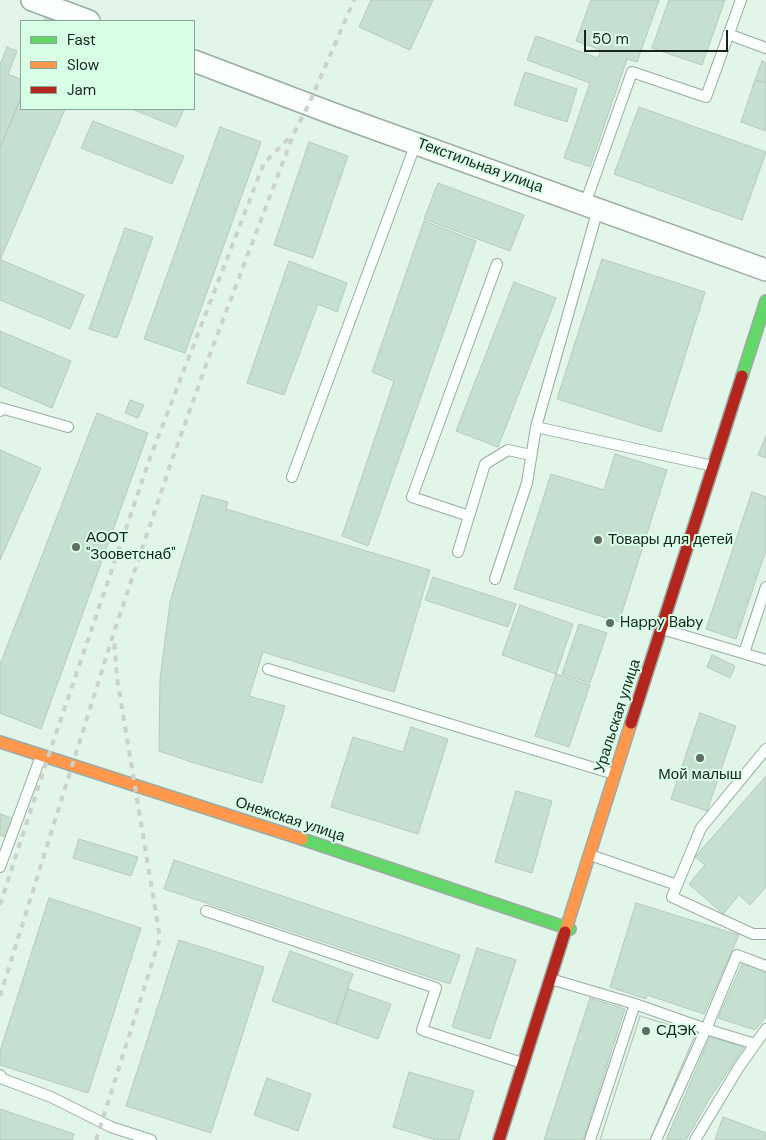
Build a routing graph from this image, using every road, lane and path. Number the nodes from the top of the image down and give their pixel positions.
1 (32, 0) edge
2 (741, 0) edge
3 (86, 20) edge
4 (728, 34) junction
5 (766, 48) edge
6 (195, 61) edge
7 (416, 143) junction
8 (591, 207) junction
9 (497, 264) dead end
10 (766, 270) edge
11 (766, 301) edge
12 (766, 316) edge
13 (0, 408) edge
14 (68, 427) dead end
15 (536, 427) junction
16 (531, 455) junction
17 (713, 466) junction
18 (292, 477) dead end
19 (469, 516) junction
20 (458, 552) dead end
21 (495, 579) dead end
22 (766, 587) edge
23 (663, 629) junction
24 (744, 653) junction
25 (766, 660) edge
26 (268, 669) dead end
27 (0, 742) edge
28 (766, 749) edge
29 (41, 755) junction
30 (615, 774) junction
31 (593, 856) junction
32 (0, 867) edge
33 (677, 884) junction
34 (206, 911) dead end
35 (568, 928) junction
36 (766, 934) edge
37 (766, 966) edge
38 (554, 980) junction
39 (635, 1004) junction
40 (706, 1029) junction
41 (766, 1030) edge
42 (755, 1044) junction
43 (523, 1064) junction
44 (0, 1075) edge
45 (151, 1140) edge
46 (499, 1140) edge
47 (503, 1140) edge
48 (590, 1140) edge
49 (656, 1140) edge
50 (695, 1140) edge

1 - 3 street
2 - 4 lane
4 - 5 lane
4 - 8 lane
6 - 7 street, Текстильная улица
7 - 8 street, Текстильная улица
7 - 18 lane
8 - 10 street, Текстильная улица
8 - 15 lane
9 - 19 lane
11 - 17 main road, Уральская улица
12 - 23 main road, Уральская улица
13 - 14 lane
15 - 16 lane
15 - 17 lane
16 - 19 lane
16 - 21 lane
17 - 23 main road, Уральская улица
19 - 20 lane
22 - 24 lane
23 - 24 lane
23 - 30 main road, Уральская улица
23 - 31 main road, Уральская улица
24 - 25 lane
26 - 30 lane
27 - 29 main road, Онежская улица
28 - 33 lane
29 - 32 lane
29 - 35 main road, Онежская улица
30 - 35 main road, Уральская улица
31 - 33 lane
31 - 35 main road, Уральская улица
33 - 36 lane
34 - 43 lane
35 - 38 main road, Уральская улица
35 - 43 main road, Уральская улица
37 - 40 lane
38 - 39 lane
38 - 47 main road, Уральская улица
39 - 40 lane
39 - 48 lane
40 - 42 lane
40 - 49 lane
41 - 42 lane
42 - 50 lane
43 - 46 main road, Уральская улица
44 - 45 lane

